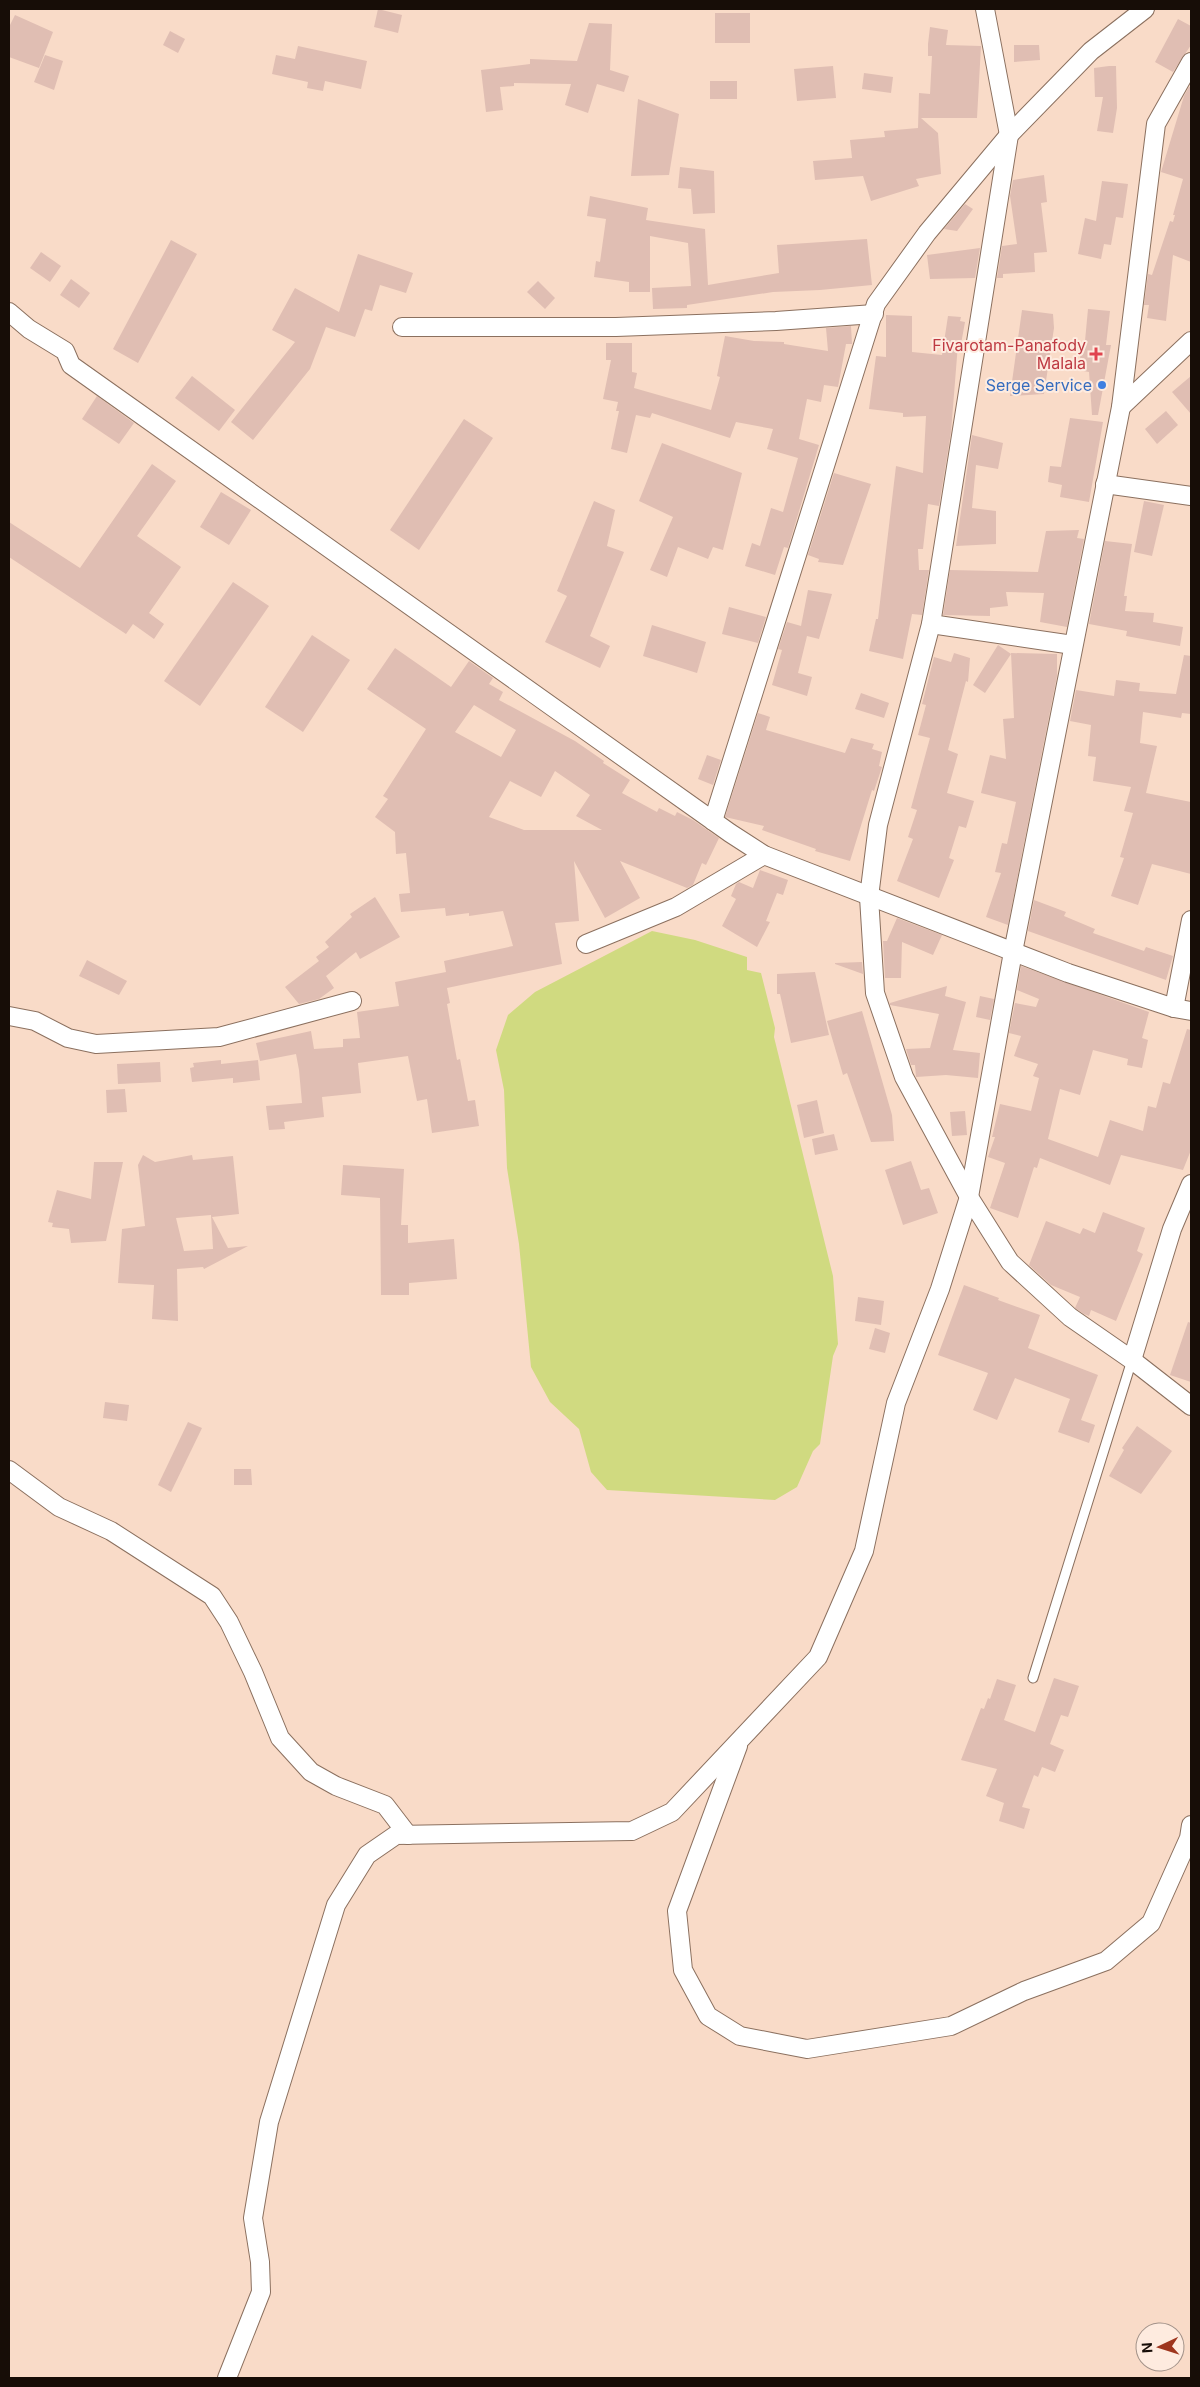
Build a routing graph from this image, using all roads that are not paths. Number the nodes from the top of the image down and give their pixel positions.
1 (985, 9) edge
2 (1145, 9) edge
3 (1191, 62) edge
4 (1009, 135) junction
5 (9, 312) edge
6 (874, 314) junction
7 (402, 327) dead end
8 (1191, 341) edge
9 (1121, 408) junction
10 (1105, 484) junction
11 (1191, 496) edge
12 (931, 624) junction
13 (1073, 645) junction
14 (713, 821) junction
15 (764, 855) junction
16 (869, 897) junction
17 (1191, 920) edge
18 (586, 944) dead end
19 (1013, 952) junction
20 (352, 1001) dead end
21 (1174, 1008) junction
22 (1191, 1011) edge
23 (9, 1016) edge
24 (1191, 1184) edge
25 (969, 1197) junction
26 (1132, 1360) junction
27 (1191, 1406) edge
28 (9, 1470) edge
29 (1033, 1678) dead end
30 (741, 1738) junction
31 (1191, 1824) edge
32 (408, 1835) junction
33 (227, 2378) edge

1 - 4 street
2 - 4 street
3 - 9 street
4 - 6 street
4 - 12 street
5 - 14 street
6 - 7 street
6 - 14 street
8 - 9 street
9 - 10 street
10 - 11 street
10 - 13 street
12 - 13 street
12 - 16 street
13 - 19 street
14 - 15 street
15 - 16 street
15 - 18 street
16 - 19 street
16 - 25 street
17 - 21 street
19 - 21 street
19 - 25 street
20 - 23 street
21 - 22 street
24 - 26 street
25 - 26 street
25 - 30 street
26 - 27 street
26 - 29 lane
28 - 32 street
30 - 31 street
30 - 32 street
32 - 33 street

